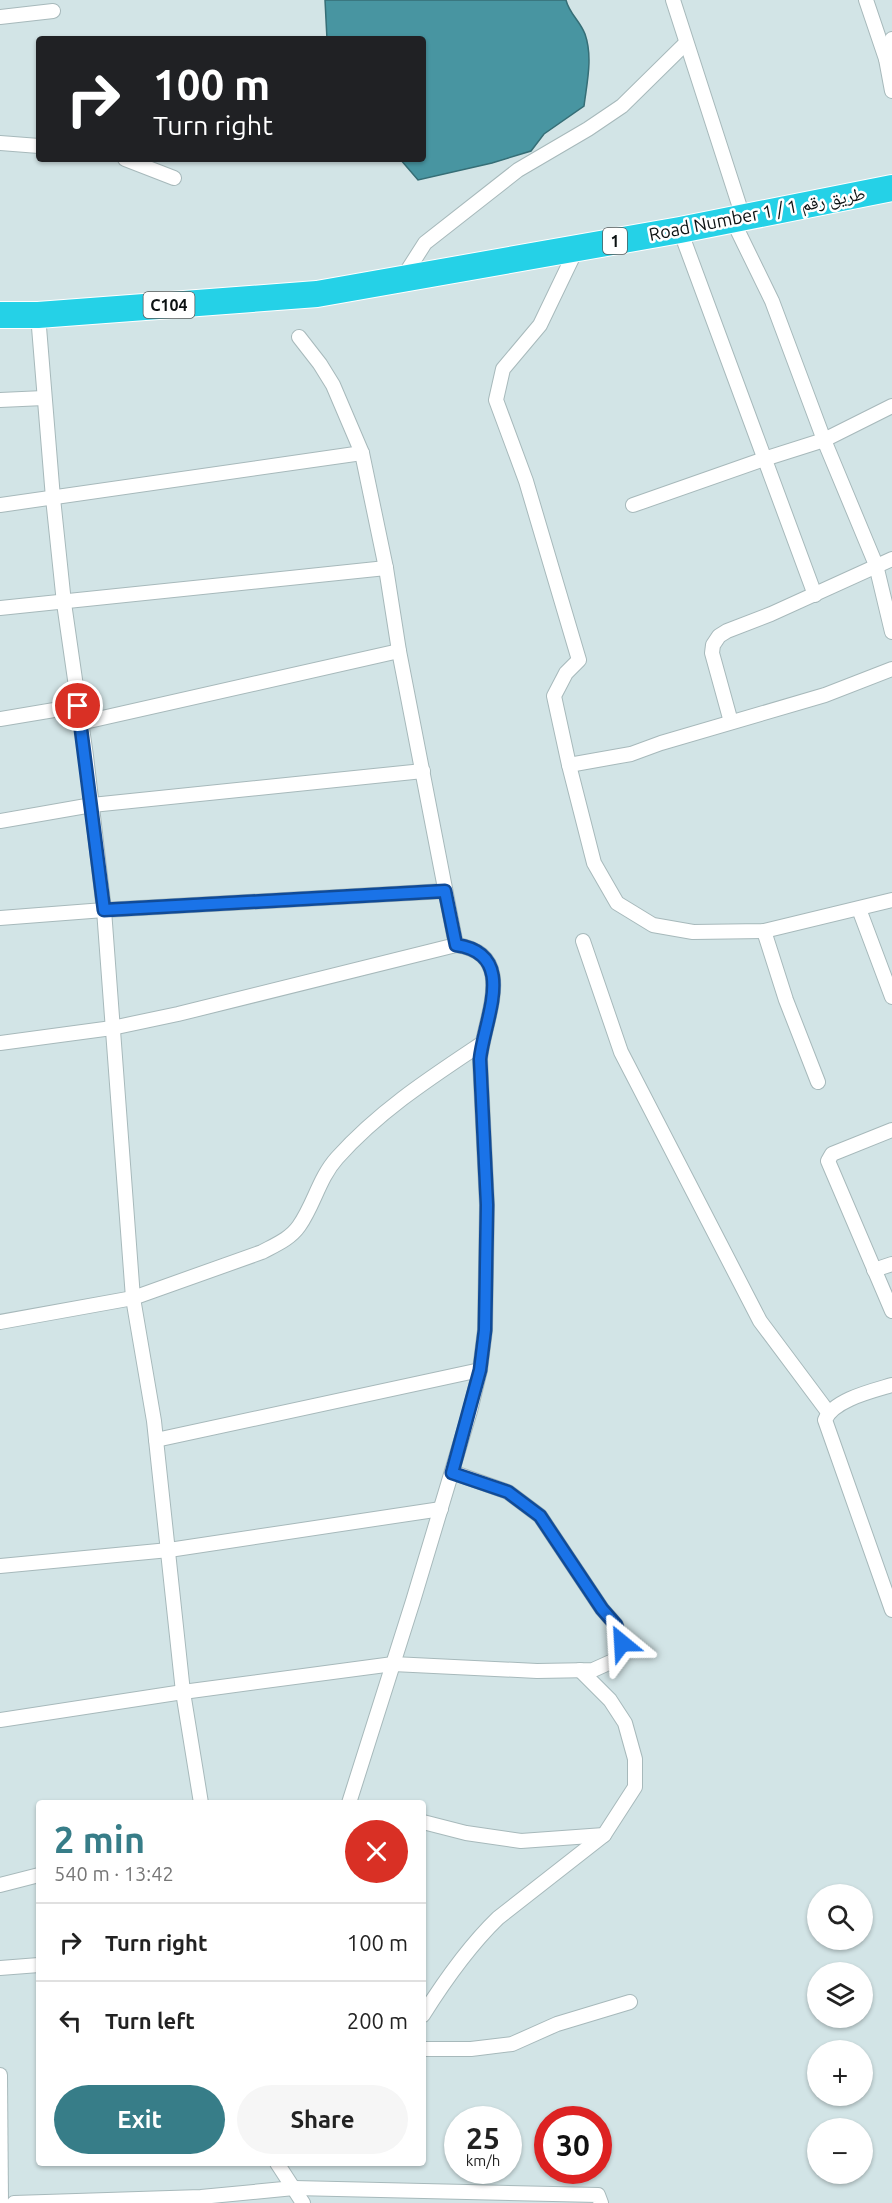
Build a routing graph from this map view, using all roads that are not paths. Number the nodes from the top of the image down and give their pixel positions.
1 (673, 0) edge
2 (866, 0) edge
3 (54, 11) dead end
4 (0, 17) edge
5 (892, 39) edge
6 (686, 43) junction
7 (886, 59) junction
8 (892, 91) edge
9 (0, 143) edge
10 (36, 146) edge
11 (133, 162) edge
12 (174, 178) dead end
13 (892, 188) edge
14 (737, 218) junction
15 (680, 230) junction
16 (577, 248) junction
17 (402, 279) junction
18 (338, 290) joint
19 (0, 315) edge
20 (38, 315) junction
21 (299, 337) dead end
22 (44, 398) junction
23 (0, 400) edge
24 (892, 406) edge
25 (824, 440) junction
26 (362, 453) junction
27 (764, 459) junction
28 (53, 498) junction
29 (0, 505) edge
30 (633, 505) dead end
31 (892, 559) edge
32 (876, 565) junction
33 (386, 568) junction
34 (815, 595) junction
35 (64, 603) junction
36 (0, 608) edge
37 (892, 632) edge
38 (399, 651) junction
39 (892, 669) edge
40 (78, 706) junction
41 (0, 719) edge
42 (731, 722) junction
43 (80, 723) junction
44 (568, 765) junction
45 (423, 771) junction
46 (92, 805) junction
47 (0, 821) edge
48 (445, 891) junction
49 (892, 900) edge
50 (859, 909) junction
51 (104, 910) junction
52 (0, 918) edge
53 (764, 932) junction
54 (583, 941) dead end
55 (456, 945) junction
56 (892, 997) edge
57 (112, 1028) junction
58 (0, 1043) edge
59 (481, 1044) junction
60 (818, 1082) dead end
61 (892, 1130) edge
62 (892, 1264) edge
63 (874, 1270) junction
64 (133, 1298) junction
65 (892, 1311) edge
66 (0, 1322) edge
67 (480, 1370) junction
68 (892, 1385) edge
69 (828, 1412) junction
70 (156, 1440) junction
71 (452, 1473) junction
72 (441, 1509) junction
73 (169, 1550) junction
74 (0, 1566) edge
75 (892, 1610) edge
76 (393, 1664) junction
77 (580, 1670) junction
78 (183, 1692) junction
79 (0, 1719) edge
80 (201, 1800) edge
81 (351, 1800) edge
82 (426, 1823) edge
83 (604, 1834) junction
84 (36, 1876) edge
85 (0, 1885) edge
86 (36, 1965) edge
87 (0, 1968) edge
88 (630, 2002) dead end
89 (426, 2011) edge
90 (426, 2049) edge
91 (0, 2075) edge
92 (279, 2166) edge
93 (294, 2188) junction
94 (200, 2201) edge
95 (1, 2203) edge
96 (14, 2203) edge
97 (303, 2203) edge
98 (601, 2203) edge

1 - 6 street
2 - 7 street
3 - 4 street
5 - 7 street
6 - 14 street
6 - 17 street
7 - 8 street
9 - 10 street
11 - 12 street
13 - 14 highway, Road Number 1 / طريق رقم 1 / 1
14 - 15 highway, Road Number 1 / طريق رقم 1 / 1
14 - 25 street
15 - 16 highway, Road Number 1 / طريق رقم 1 / 1
15 - 27 street
16 - 17 highway, Road Number 1 / طريق رقم 1 / 1
16 - 44 street
17 - 18 highway, Road Number 1 / طريق رقم 1 / 1
18 - 20 highway, C104
19 - 20 highway, C104
20 - 22 street
21 - 26 street
22 - 23 street
22 - 28 street
24 - 25 street
25 - 27 street
25 - 32 street
26 - 28 street
26 - 33 street
27 - 30 street
27 - 34 street
28 - 29 street
28 - 35 street
31 - 32 street
32 - 34 street
32 - 37 street
33 - 35 street
33 - 38 street
34 - 42 street
35 - 36 street
35 - 40 street
38 - 43 street
38 - 45 street
39 - 42 street
40 - 41 street
40 - 43 street
42 - 44 street
43 - 46 street
44 - 53 street
45 - 46 street
45 - 48 street
46 - 47 street
46 - 51 street
48 - 51 street
48 - 55 street
49 - 50 street
50 - 53 street
50 - 56 street
51 - 52 street
51 - 57 street
53 - 60 street
54 - 69 street
55 - 57 street
55 - 59 street
57 - 58 street
57 - 64 street
59 - 64 street
59 - 67 street
61 - 63 street
62 - 63 street
63 - 65 street
64 - 66 street
64 - 70 street
67 - 70 street
67 - 71 street
68 - 69 street
69 - 75 street
70 - 73 street
71 - 72 street
71 - 77 street
72 - 73 street
72 - 76 street
73 - 74 street
73 - 78 street
76 - 77 street
76 - 78 street
76 - 81 street
77 - 83 street
78 - 79 street
78 - 80 street
82 - 83 street
83 - 89 street
84 - 85 street
86 - 87 street
88 - 90 street
91 - 95 street
92 - 93 street
93 - 94 street
93 - 97 street
93 - 98 street
94 - 96 street

